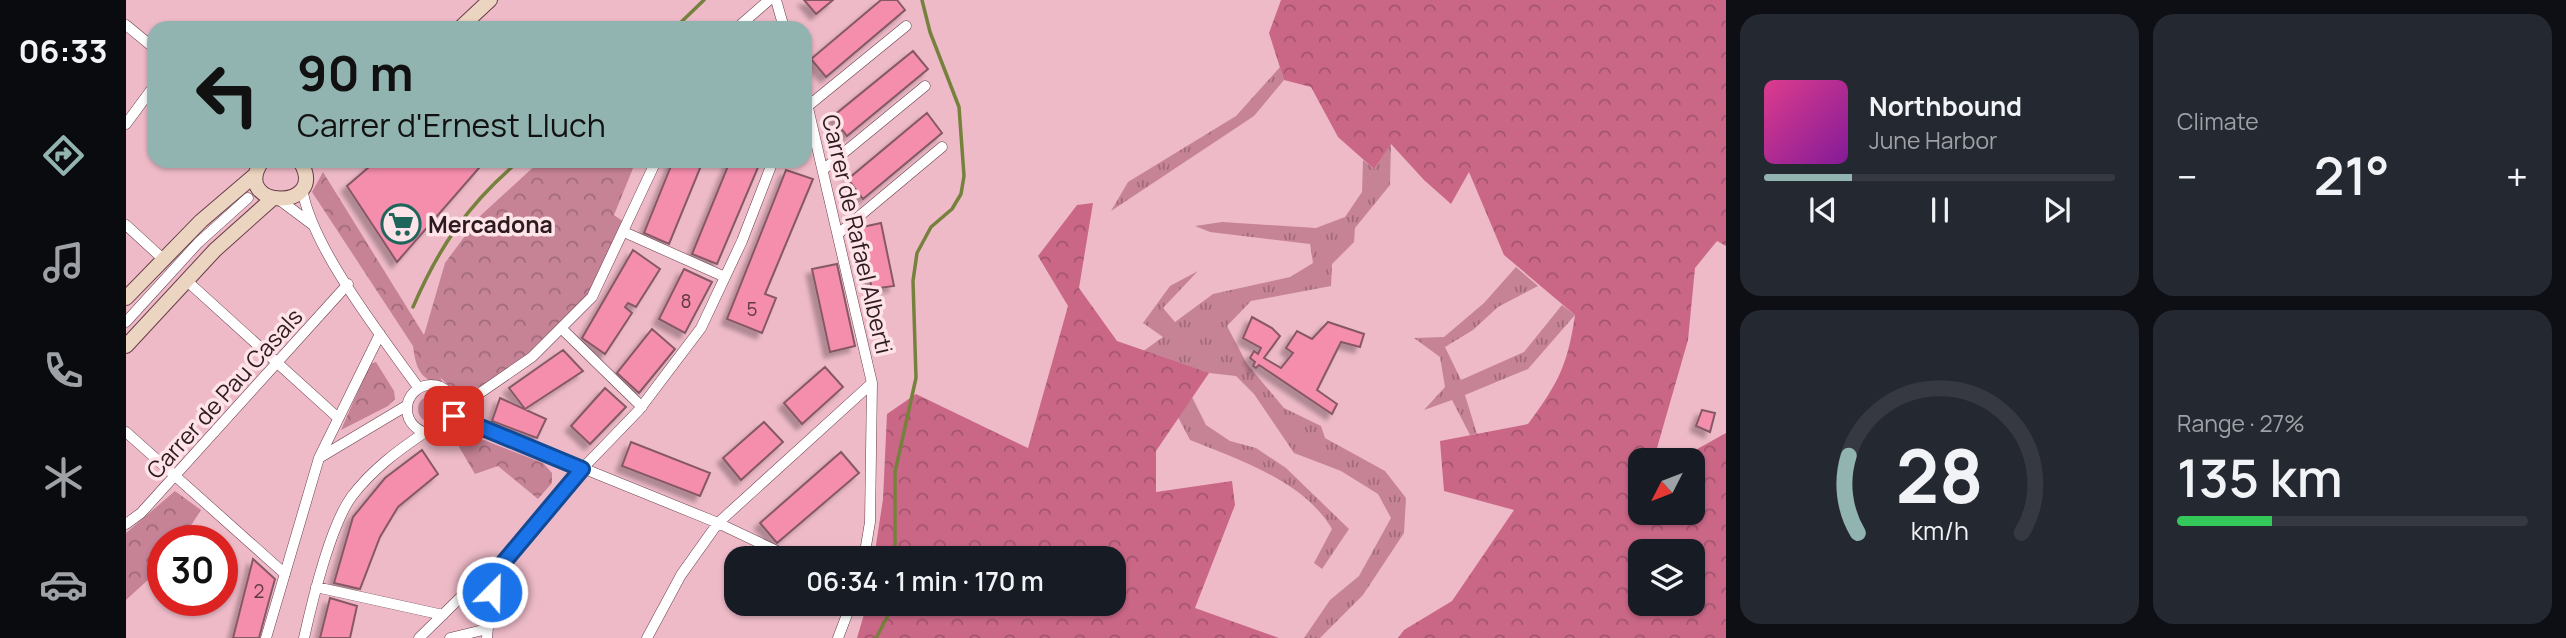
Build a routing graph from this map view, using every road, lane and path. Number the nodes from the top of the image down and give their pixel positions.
1 (490, 0) edge
2 (769, 0) edge
3 (776, 0) edge
4 (468, 21) edge
5 (745, 21) edge
6 (782, 21) edge
7 (126, 24) edge
8 (906, 26) dead end
9 (147, 42) edge
10 (925, 86) dead end
11 (147, 96) edge
12 (812, 110) edge
13 (126, 124) edge
14 (812, 128) edge
15 (942, 147) dead end
16 (256, 168) edge
17 (258, 168) edge
18 (307, 168) edge
19 (653, 168) edge
20 (771, 168) edge
21 (824, 169) junction
22 (303, 193) junction
23 (248, 198) dead end
24 (276, 200) junction
25 (126, 225) edge
26 (313, 226) junction
27 (624, 232) junction
28 (838, 234) junction
29 (163, 259) junction
30 (725, 277) junction
31 (187, 281) junction
32 (348, 284) junction
33 (126, 298) edge
34 (126, 321) edge
35 (561, 328) junction
36 (380, 334) junction
37 (126, 346) edge
38 (277, 362) junction
39 (872, 383) junction
40 (418, 387) junction
41 (452, 397) junction
42 (406, 407) junction
43 (642, 407) junction
44 (454, 416) junction
45 (337, 417) junction
46 (126, 432) edge
47 (424, 433) junction
48 (319, 458) junction
49 (582, 469) junction
50 (175, 475) junction
51 (718, 523) junction
52 (126, 524) edge
53 (766, 546) edge
54 (865, 546) edge
55 (285, 574) junction
56 (493, 575) junction
57 (316, 587) junction
58 (443, 615) junction
59 (846, 616) edge
60 (487, 634) edge
61 (266, 638) edge
62 (304, 638) edge
63 (419, 638) edge
64 (450, 638) edge
65 (647, 638) edge
66 (838, 638) edge

1 - 4 street
2 - 5 street
3 - 6 street
7 - 9 street
8 - 12 street
10 - 21 street
11 - 13 street
14 - 21 street, Carrer de Rafael Alberti
15 - 28 street
16 - 29 street
17 - 24 street
18 - 22 street
19 - 27 street
20 - 30 street
21 - 28 street, Carrer de Rafael Alberti
22 - 24 street
22 - 26 street
23 - 34 street
24 - 26 street
24 - 31 street
25 - 29 street
26 - 32 street
27 - 30 street
27 - 35 street
28 - 39 street, Carrer de Rafael Alberti
29 - 33 street
30 - 43 street
31 - 37 street
31 - 38 street
32 - 36 street
32 - 38 street, Carrer de Pau Casals
35 - 41 street
35 - 43 street
36 - 40 street
36 - 45 street
38 - 45 street
38 - 50 street, Carrer de Pau Casals
39 - 51 street
39 - 54 street, Carrer de Rafael Alberti
40 - 41 street
40 - 42 street
41 - 44 street
42 - 47 street
42 - 48 street
43 - 49 street
44 - 47 street
44 - 49 street
45 - 48 street
46 - 50 street
47 - 57 street
48 - 55 street
49 - 51 street
49 - 56 street
50 - 52 street, Carrer de Pau Casals
50 - 55 street
51 - 53 street
51 - 65 street
55 - 61 street
56 - 58 street
56 - 60 street
57 - 58 street
57 - 62 street
58 - 63 street
59 - 66 street
60 - 64 street

